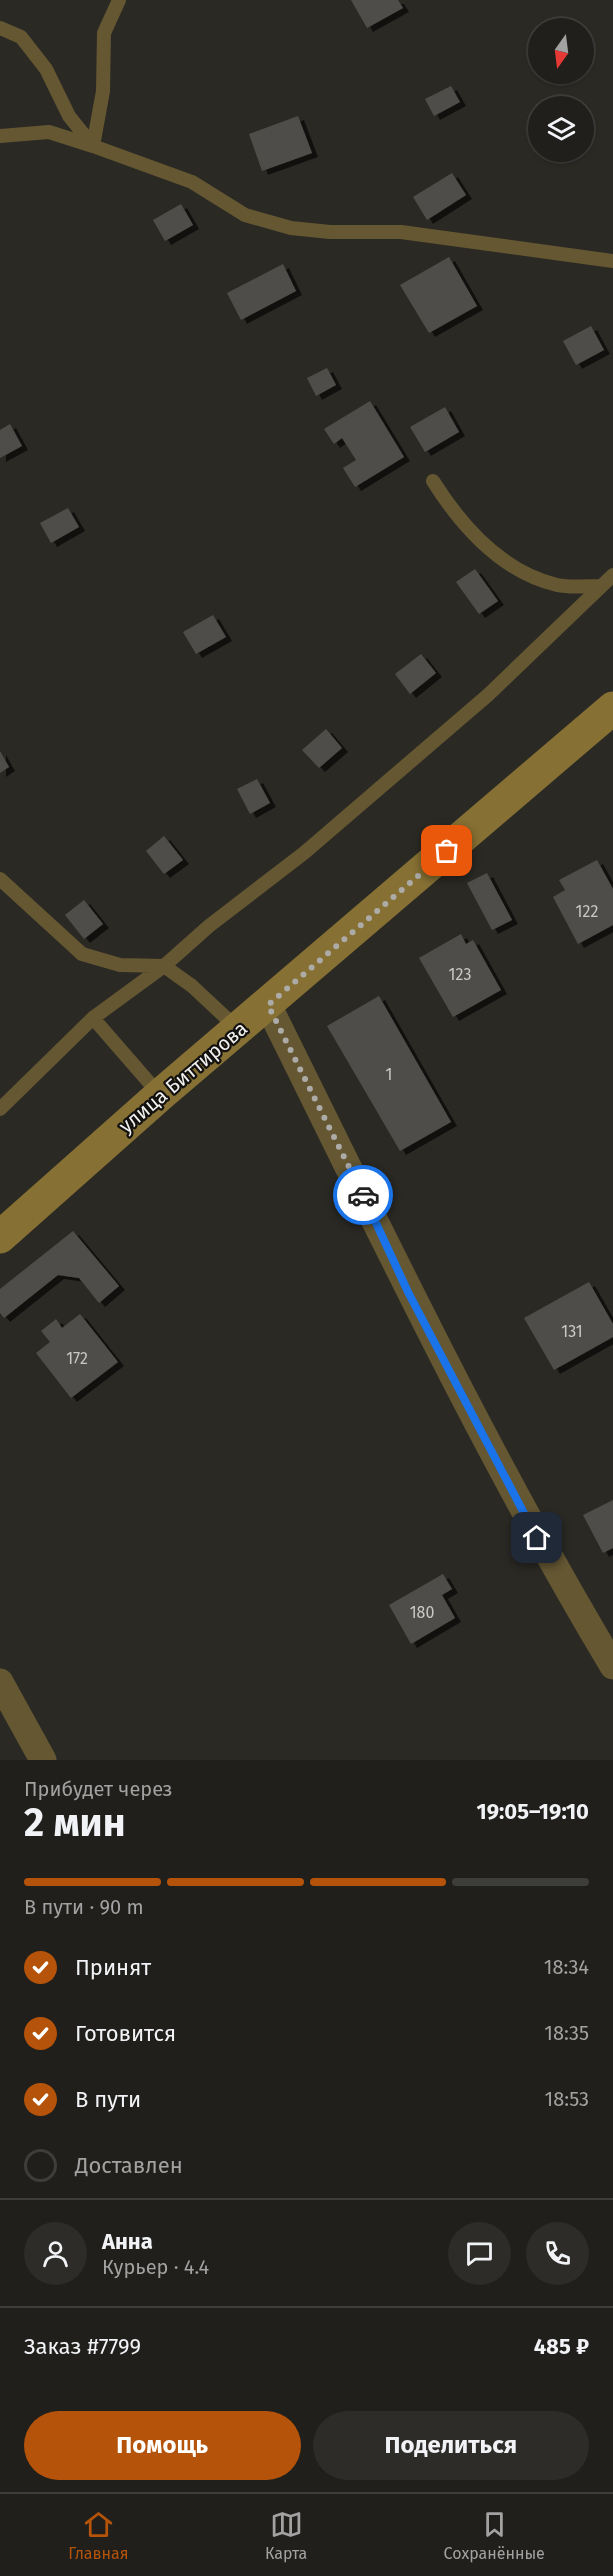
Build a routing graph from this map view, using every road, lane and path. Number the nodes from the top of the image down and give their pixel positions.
1 (119, 0) edge
2 (0, 28) edge
3 (0, 136) edge
4 (93, 146) junction
5 (613, 261) edge
6 (433, 481) dead end
7 (613, 575) edge
8 (599, 586) junction
9 (613, 708) edge
10 (0, 879) edge
11 (164, 966) junction
12 (268, 1005) junction
13 (93, 1018) junction
14 (239, 1031) junction
15 (160, 1095) junction
16 (0, 1109) edge
17 (0, 1237) edge
18 (613, 1666) edge
19 (0, 1682) edge
20 (43, 1760) edge

1 - 4 lane
2 - 4 lane
3 - 4 lane
4 - 5 lane
6 - 8 lane
7 - 8 lane
8 - 11 lane
9 - 12 street, улица Биттирова
10 - 11 lane
11 - 13 lane
11 - 14 lane
12 - 14 street, улица Биттирова
12 - 18 street
13 - 15 lane
13 - 16 lane
14 - 15 street, улица Биттирова
15 - 17 street, улица Биттирова
19 - 20 street

